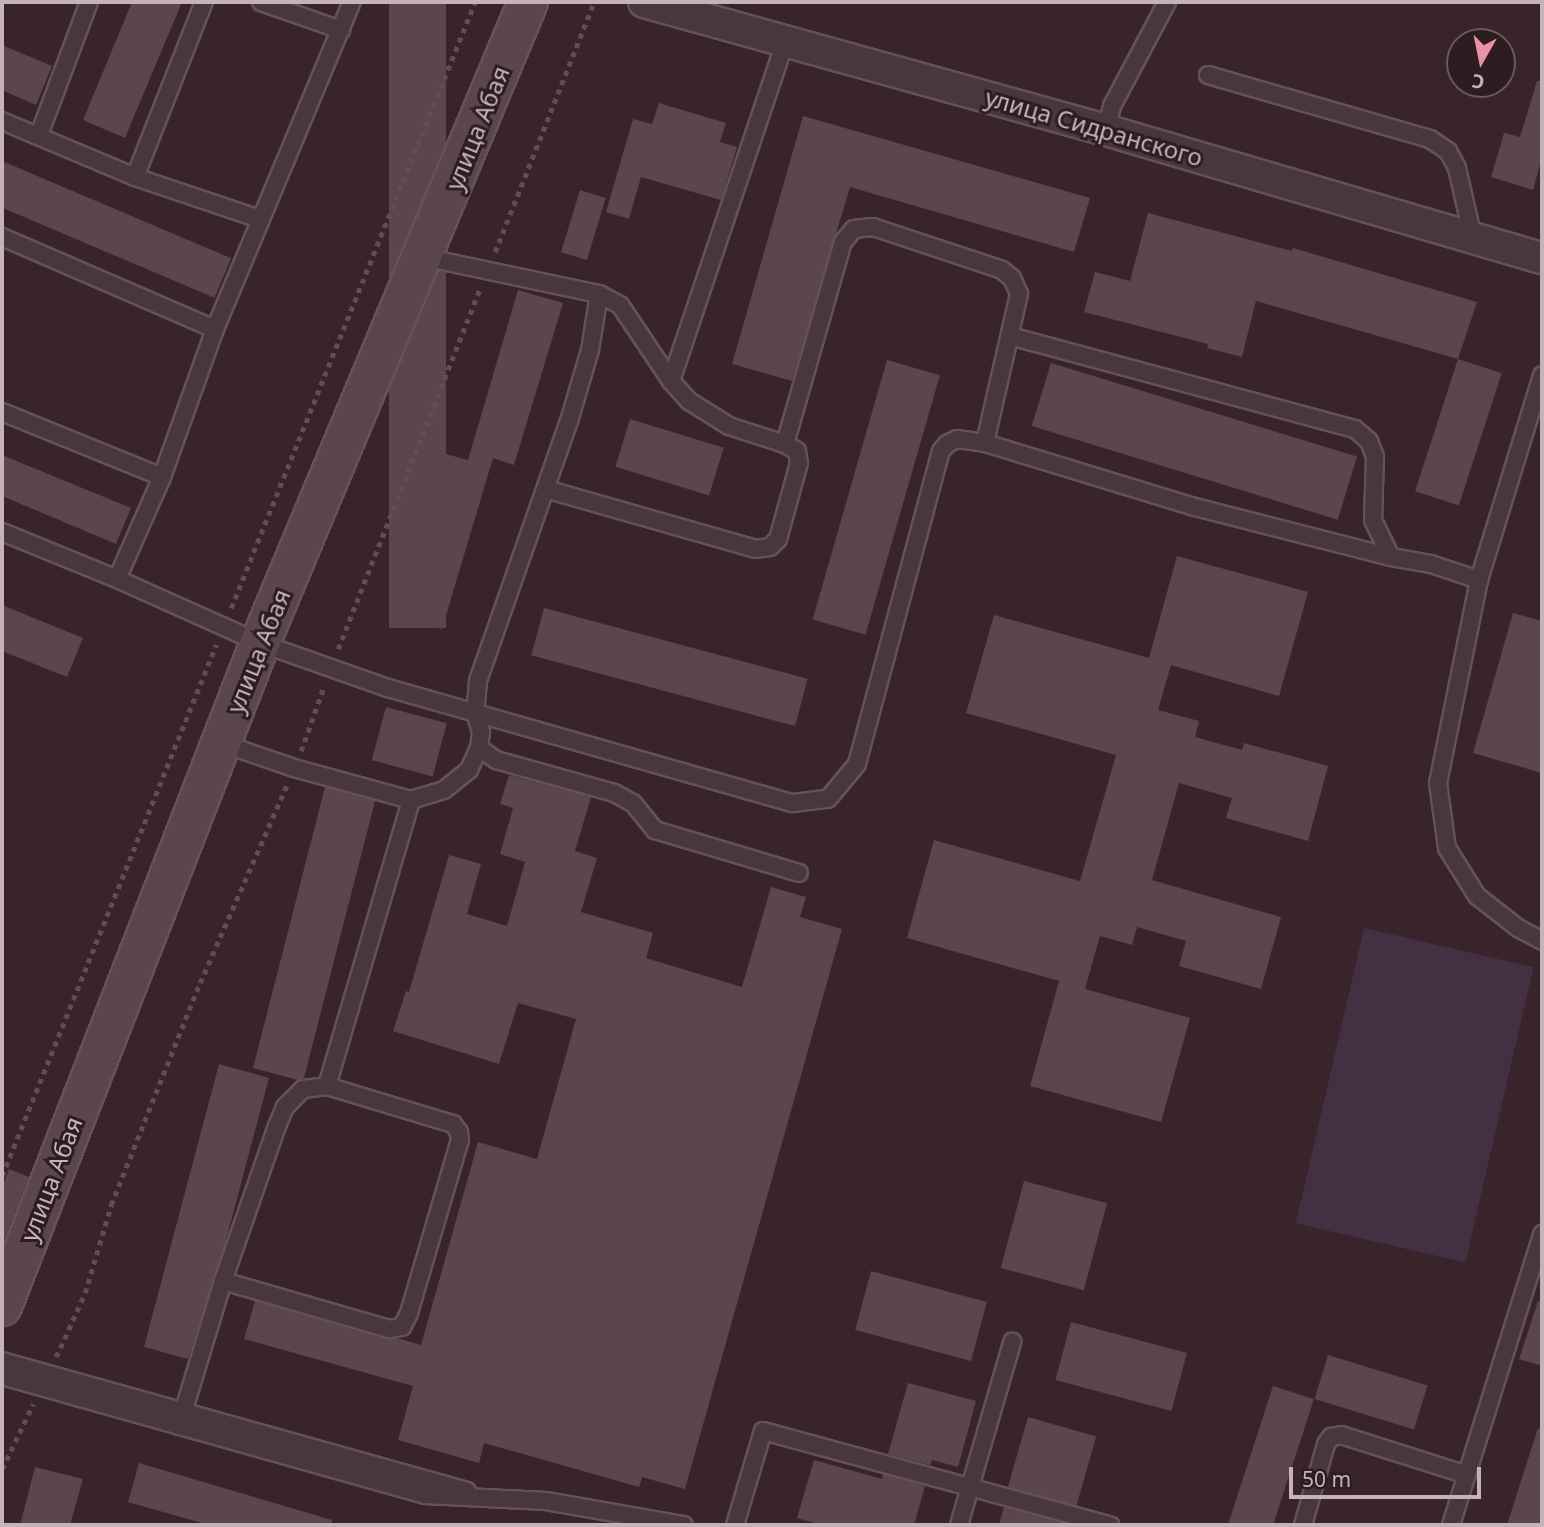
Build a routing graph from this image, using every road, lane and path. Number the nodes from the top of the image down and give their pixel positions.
1 (89, 2) edge
2 (204, 2) edge
3 (261, 2) edge
4 (352, 2) edge
5 (475, 2) edge
6 (528, 2) edge
7 (644, 2) edge
8 (1167, 2) edge
9 (341, 30) junction
10 (785, 43) junction
11 (1208, 75) dead end
12 (2, 121) edge
13 (1107, 130) junction
14 (39, 135) junction
15 (135, 177) junction
16 (260, 219) junction
17 (2, 237) edge
18 (1473, 238) junction
19 (423, 257) junction
20 (1542, 258) edge
21 (599, 294) junction
22 (215, 329) junction
23 (1010, 336) junction
24 (1542, 375) edge
25 (671, 381) junction
26 (2, 412) edge
27 (985, 443) junction
28 (785, 444) junction
29 (162, 477) junction
30 (545, 489) junction
31 (2, 532) edge
32 (1391, 557) junction
33 (117, 579) junction
34 (1479, 580) junction
35 (223, 627) junction
36 (260, 643) junction
37 (475, 713) junction
38 (221, 743) junction
39 (479, 748) junction
40 (411, 800) junction
41 (799, 873) dead end
42 (1542, 942) edge
43 (327, 1086) junction
44 (2, 1176) edge
45 (1542, 1234) edge
46 (223, 1281) junction
47 (2, 1307) edge
48 (1012, 1342) dead end
49 (2, 1361) edge
50 (2, 1376) edge
51 (41, 1387) junction
52 (181, 1419) junction
53 (2, 1469) edge
54 (1467, 1475) junction
55 (970, 1487) junction
56 (684, 1525) edge
57 (735, 1525) edge
58 (959, 1525) edge
59 (1110, 1525) edge
60 (1303, 1525) edge
61 (1451, 1525) edge

1 - 14 lane
2 - 15 lane
3 - 9 lane
4 - 9 lane
5 - 35 path
6 - 19 street, улица Абая
7 - 10 street, улица Сидранского
8 - 13 lane
9 - 16 lane
10 - 13 street, улица Сидранского
10 - 25 lane
11 - 18 lane
12 - 14 lane
13 - 18 street, улица Сидранского
14 - 15 lane
15 - 16 lane
16 - 22 lane
17 - 22 lane
18 - 20 street, улица Сидранского
19 - 21 lane
19 - 36 street, улица Абая
21 - 25 lane
21 - 30 lane
22 - 29 lane
23 - 27 lane
23 - 28 lane
23 - 32 lane
24 - 34 lane
25 - 28 lane
26 - 29 lane
27 - 32 lane
27 - 37 lane
28 - 30 lane
29 - 33 lane
30 - 37 lane
31 - 33 lane
32 - 34 lane
33 - 35 lane
34 - 42 lane
35 - 36 lane
35 - 44 path
36 - 37 lane
36 - 38 street, улица Абая
37 - 39 lane
38 - 40 lane
38 - 47 street, улица Абая
39 - 40 lane
39 - 41 lane
40 - 43 lane
43 - 46 lane
43 - 46 lane
45 - 54 lane
46 - 52 lane
48 - 55 lane
49 - 52 lane
50 - 51 lane
51 - 52 lane
51 - 53 path
52 - 56 lane
54 - 60 lane
54 - 61 lane
55 - 57 lane
55 - 58 lane
55 - 59 lane

